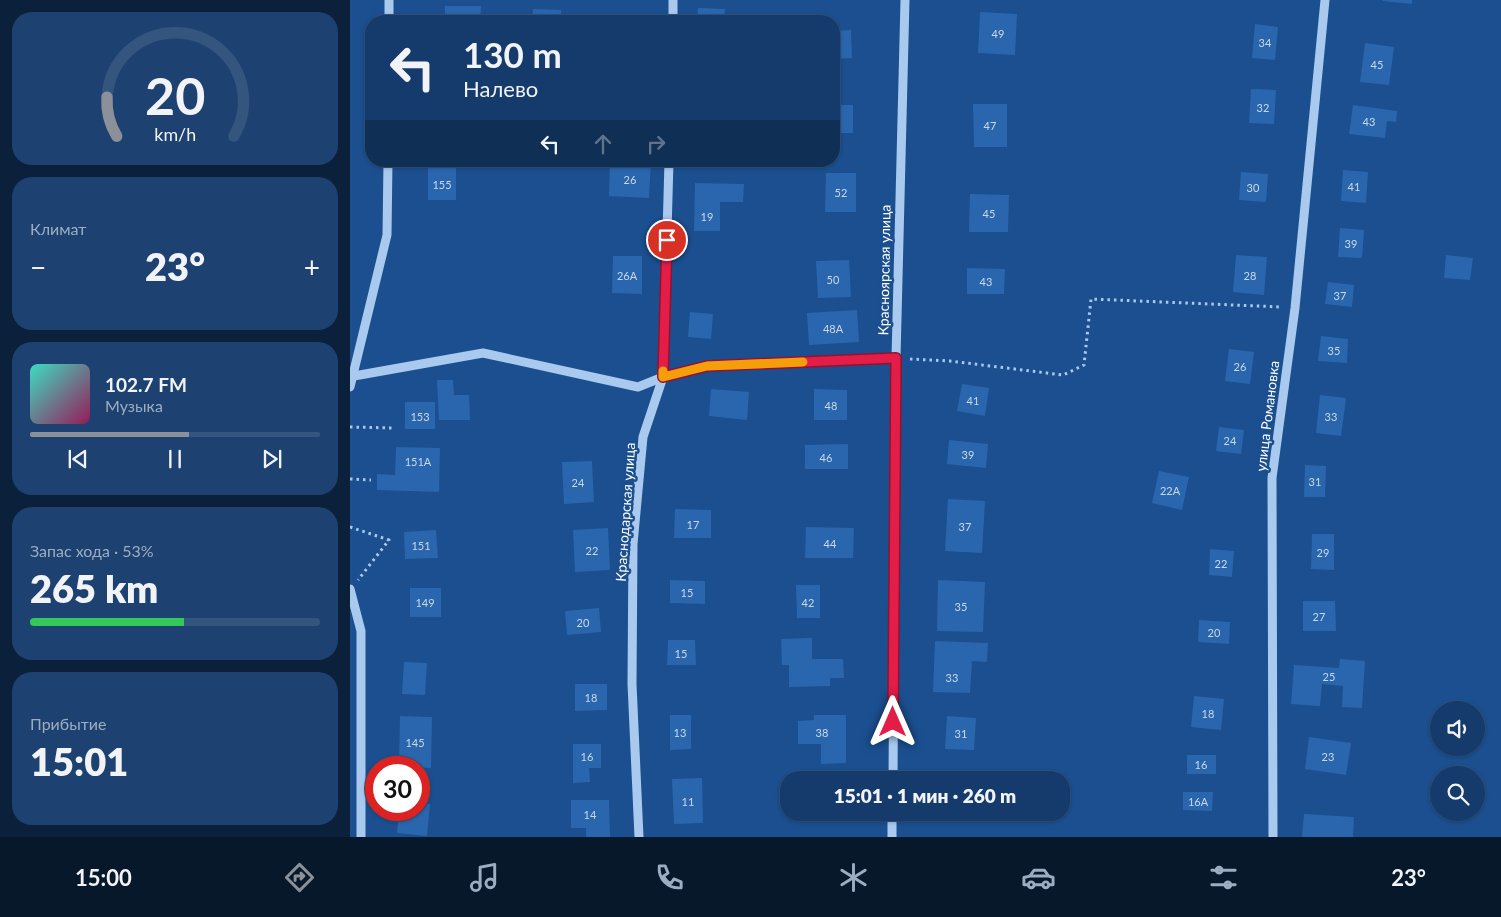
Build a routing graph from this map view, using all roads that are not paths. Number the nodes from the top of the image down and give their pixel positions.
1 (389, 0) edge
2 (673, 0) edge
3 (905, 0) edge
4 (1325, 0) edge
5 (389, 15) edge
6 (673, 15) edge
7 (388, 167) edge
8 (669, 167) edge
9 (896, 358) junction
10 (354, 376) junction
11 (663, 377) junction
12 (350, 387) edge
13 (350, 589) edge
14 (893, 771) edge
15 (892, 821) edge
16 (361, 837) edge
17 (639, 837) edge
18 (892, 837) edge
19 (1273, 837) edge

1 - 5 street
2 - 6 street
3 - 9 street, Красноярская улица
4 - 19 street, улица Романовка
7 - 10 street
8 - 11 street, Краснодарская улица
9 - 11 street
9 - 14 street, Красноярская улица
10 - 11 street
10 - 12 street
11 - 17 street, Краснодарская улица
13 - 16 street
15 - 18 street

